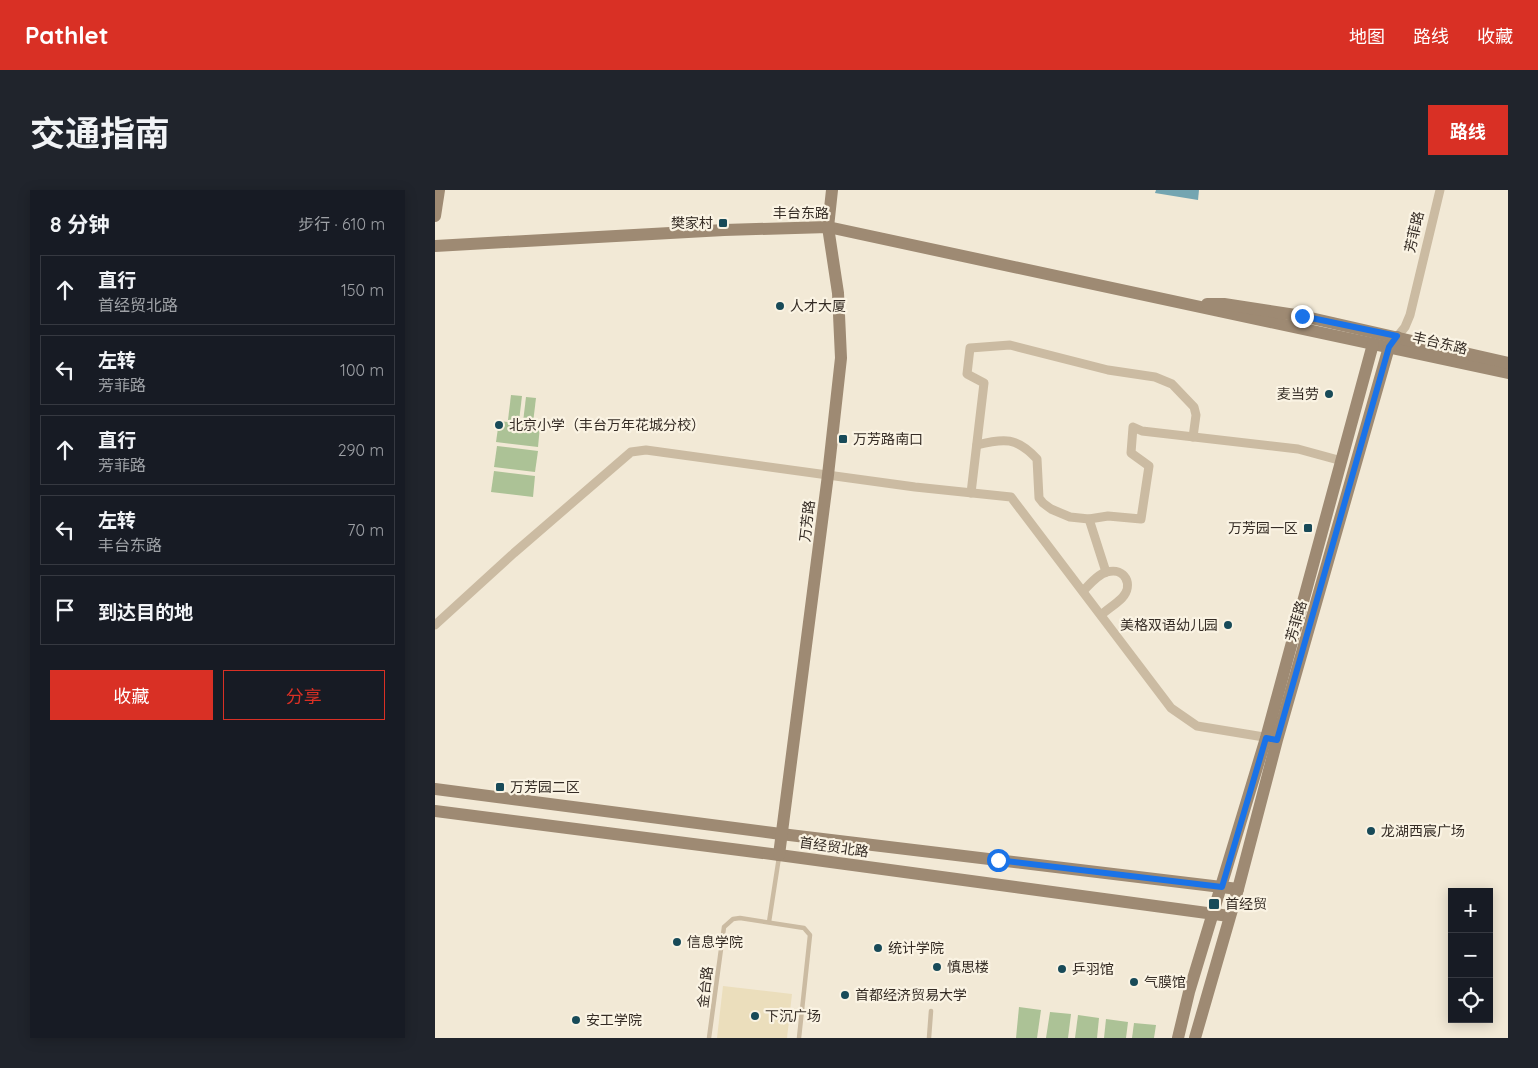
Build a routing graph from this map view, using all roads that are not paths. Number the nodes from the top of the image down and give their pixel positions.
1 (439, 190) edge
2 (832, 190) edge
3 (1440, 190) edge
4 (435, 216) edge
5 (828, 227) junction
6 (435, 246) edge
7 (1189, 303) junction
8 (1397, 336) junction
9 (1373, 344) junction
10 (1389, 347) junction
11 (1508, 362) edge
12 (1508, 374) edge
13 (1193, 437) junction
14 (977, 445) junction
15 (1341, 461) junction
16 (828, 475) junction
17 (971, 493) junction
18 (1089, 520) junction
19 (1106, 572) junction
20 (1083, 591) junction
21 (1101, 615) junction
22 (435, 625) edge
23 (1272, 739) junction
24 (435, 788) edge
25 (435, 811) edge
26 (781, 834) junction
27 (779, 855) junction
28 (1222, 887) junction
29 (1238, 889) junction
30 (1213, 914) junction
31 (1229, 916) junction
32 (769, 922) junction
33 (1187, 996) junction
34 (1205, 999) junction
35 (931, 1011) dead end
36 (709, 1038) edge
37 (799, 1038) edge
38 (929, 1038) edge
39 (1178, 1038) edge
40 (1195, 1038) edge

1 - 4 street
2 - 5 street, 万芳路
3 - 8 street, 芳菲路
5 - 6 street, 丰台东路
5 - 7 street, 丰台东路
5 - 16 street, 万芳路
7 - 8 street, 丰台东路
7 - 9 street, 丰台东路
8 - 9 street
8 - 10 street, 芳菲路
8 - 11 street, 丰台东路
9 - 10 street, 丰台东路
9 - 15 street, 芳菲路
10 - 12 street, 丰台东路
10 - 23 street, 芳菲路
13 - 14 street
13 - 15 street
13 - 18 street
14 - 17 street
14 - 18 street
15 - 23 street, 芳菲路
16 - 17 street
16 - 22 street
16 - 26 street, 万芳路
17 - 20 street
18 - 19 street
19 - 20 street
19 - 21 street
20 - 21 street
21 - 23 street
23 - 28 street, 芳菲路
23 - 29 street, 芳菲路
24 - 26 street, 首经贸北路
25 - 27 street, 首经贸北路
26 - 27 street, 万芳路
26 - 28 street, 首经贸北路
27 - 30 street, 首经贸北路
27 - 32 lane
28 - 29 street, 首经贸北路
28 - 30 street, 芳菲路
29 - 31 street, 芳菲路
30 - 31 street, 首经贸北路
30 - 33 street, 芳菲路
31 - 34 street, 芳菲路
32 - 36 lane, 金台路
32 - 37 lane
33 - 34 street
33 - 39 street, 芳菲路
34 - 40 street, 芳菲路
35 - 38 lane

